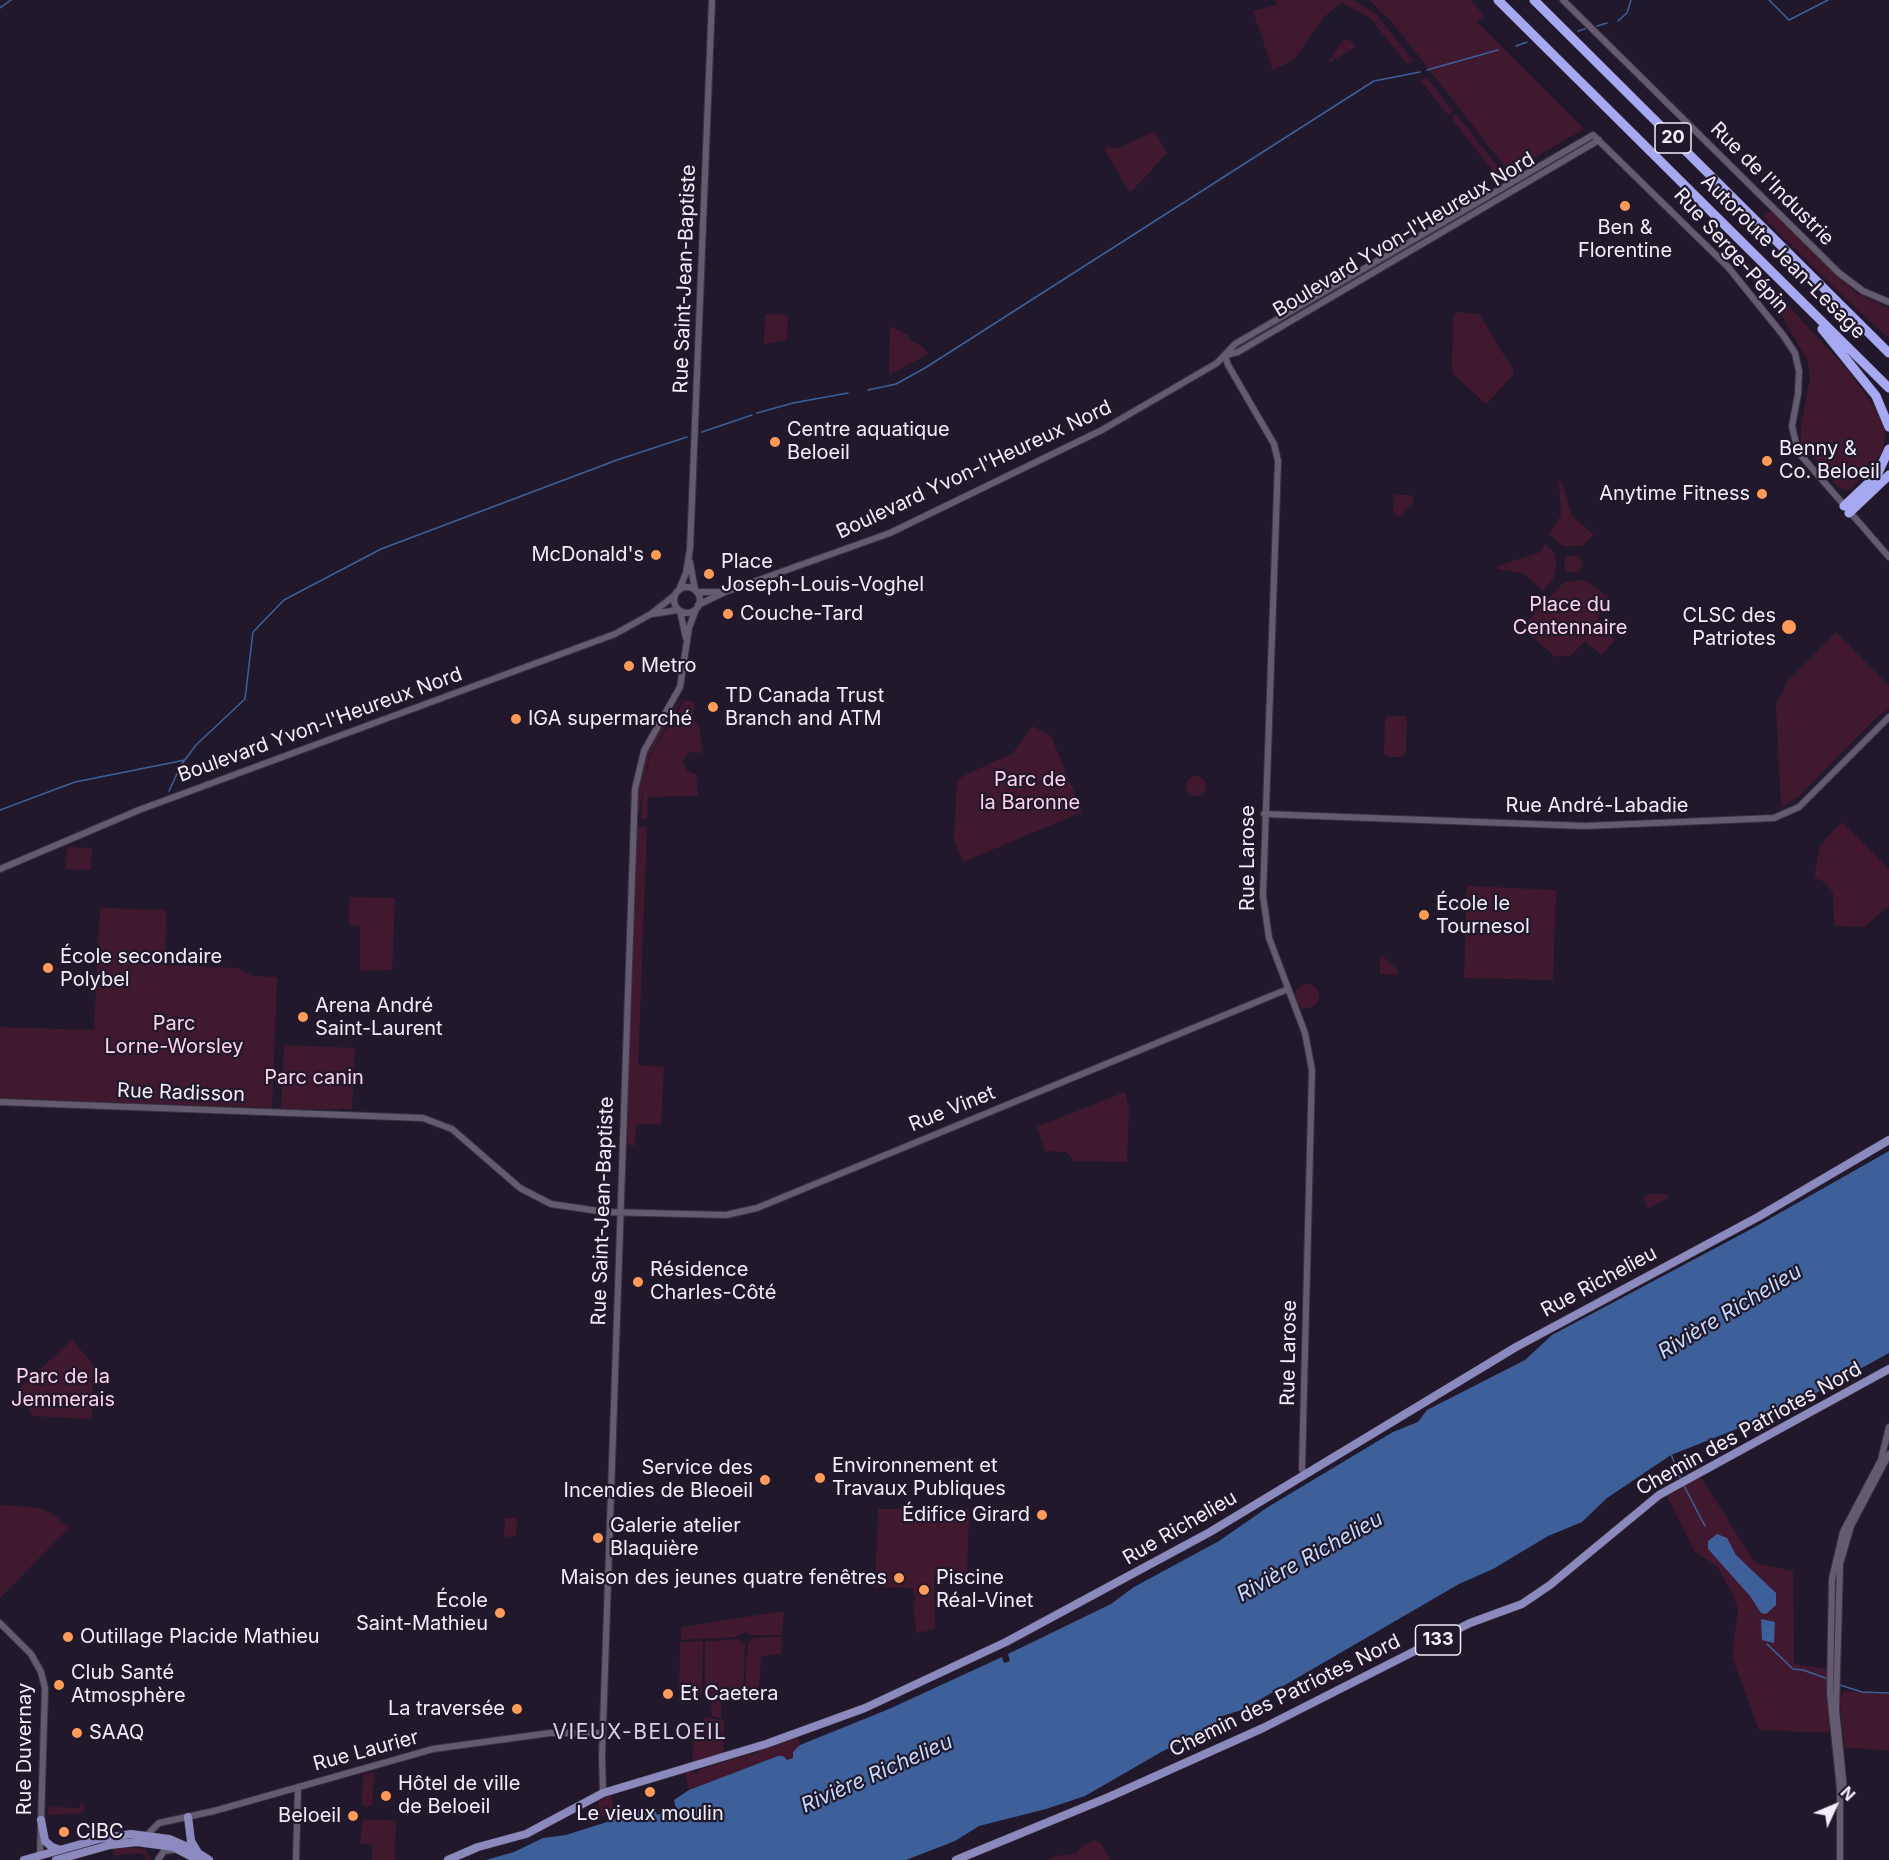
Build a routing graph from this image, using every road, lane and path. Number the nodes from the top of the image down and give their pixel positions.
1 (712, 0) edge
2 (1498, 0) edge
3 (1534, 0) edge
4 (1563, 0) edge
5 (1593, 135) joint
6 (1599, 141) junction
7 (1794, 294) junction
8 (1889, 302) edge
9 (1889, 353) edge
10 (1225, 355) junction
11 (1889, 388) edge
12 (1889, 427) edge
13 (1889, 449) edge
14 (1889, 475) edge
15 (1846, 509) junction
16 (1889, 557) edge
17 (689, 558) junction
18 (696, 591) junction
19 (677, 592) junction
20 (725, 592) junction
21 (697, 607) junction
22 (679, 610) junction
23 (651, 614) junction
24 (687, 642) junction
25 (1889, 717) edge
26 (1264, 814) junction
27 (0, 868) edge
28 (1288, 989) junction
29 (0, 1102) edge
30 (1889, 1140) edge
31 (620, 1212) junction
32 (1888, 1372) edge
33 (1889, 1427) edge
34 (1889, 1454) edge
35 (1305, 1473) junction
36 (0, 1623) edge
37 (602, 1734) junction
38 (298, 1787) junction
39 (603, 1793) junction
40 (188, 1817) junction
41 (41, 1820) junction
42 (147, 1835) junction
43 (141, 1842) junction
44 (66, 1848) junction
45 (182, 1851) junction
46 (40, 1855) junction
47 (198, 1856) edge
48 (24, 1860) edge
49 (56, 1860) edge
50 (158, 1860) edge
51 (209, 1860) edge
52 (296, 1860) edge
53 (448, 1860) edge
54 (956, 1860) edge
55 (1842, 1860) edge

1 - 17 street, Rue Saint-Jean-Baptiste
2 - 7 highway, Autoroute Jean-Lesage / 20
3 - 9 highway, Autoroute Jean-Lesage / 20
4 - 8 street, Rue de l'Industrie
5 - 6 street, Rue Serge-Pépin
5 - 10 street, Boulevard Yvon-l'Heureux Nord
6 - 10 street, Boulevard Yvon-l'Heureux Nord
6 - 15 street, Rue Serge-Pépin
7 - 11 highway, Autoroute Jean-Lesage / 20
7 - 12 highway
10 - 20 street, Boulevard Yvon-l'Heureux Nord
10 - 26 street, Rue Larose
13 - 15 highway
14 - 15 highway
15 - 16 street, Rue Serge-Pépin
17 - 18 street, Rue Saint-Jean-Baptiste
17 - 19 street, Rue Saint-Jean-Baptiste
18 - 19 street
18 - 20 street, Boulevard Yvon-l'Heureux Nord
18 - 21 street
19 - 22 street
19 - 23 street, Boulevard Yvon-l'Heureux Nord
20 - 21 street, Boulevard Yvon-l'Heureux Nord
21 - 22 street
21 - 24 street, Rue Saint-Jean-Baptiste
22 - 23 street, Boulevard Yvon-l'Heureux Nord
22 - 24 street, Rue Saint-Jean-Baptiste
23 - 27 street, Boulevard Yvon-l'Heureux Nord
24 - 31 street, Rue Saint-Jean-Baptiste
25 - 26 street, Rue André-Labadie
26 - 28 street, Rue Larose
28 - 31 street, Rue Vinet
28 - 35 street, Rue Larose
29 - 31 street, Rue Radisson
30 - 35 main road, Rue Richelieu
31 - 37 street, Rue Saint-Jean-Baptiste
32 - 54 main road, Chemin des Patriotes Nord / 133
33 - 55 street
34 - 55 street
35 - 39 main road, Rue Richelieu
36 - 41 street, Rue Duvernay
37 - 38 street, Rue Laurier
37 - 39 street, Rue Saint-Jean-Baptiste
38 - 40 street, Rue Laurier
38 - 52 street
39 - 53 main road, Rue Richelieu
40 - 42 street, Rue Laurier
40 - 47 main road
41 - 44 main road
41 - 46 street, Rue Duvernay
42 - 44 main road
42 - 47 main road
43 - 45 main road
43 - 49 main road
43 - 50 street
44 - 46 main road
45 - 47 main road
45 - 50 street
46 - 48 main road
47 - 51 main road

